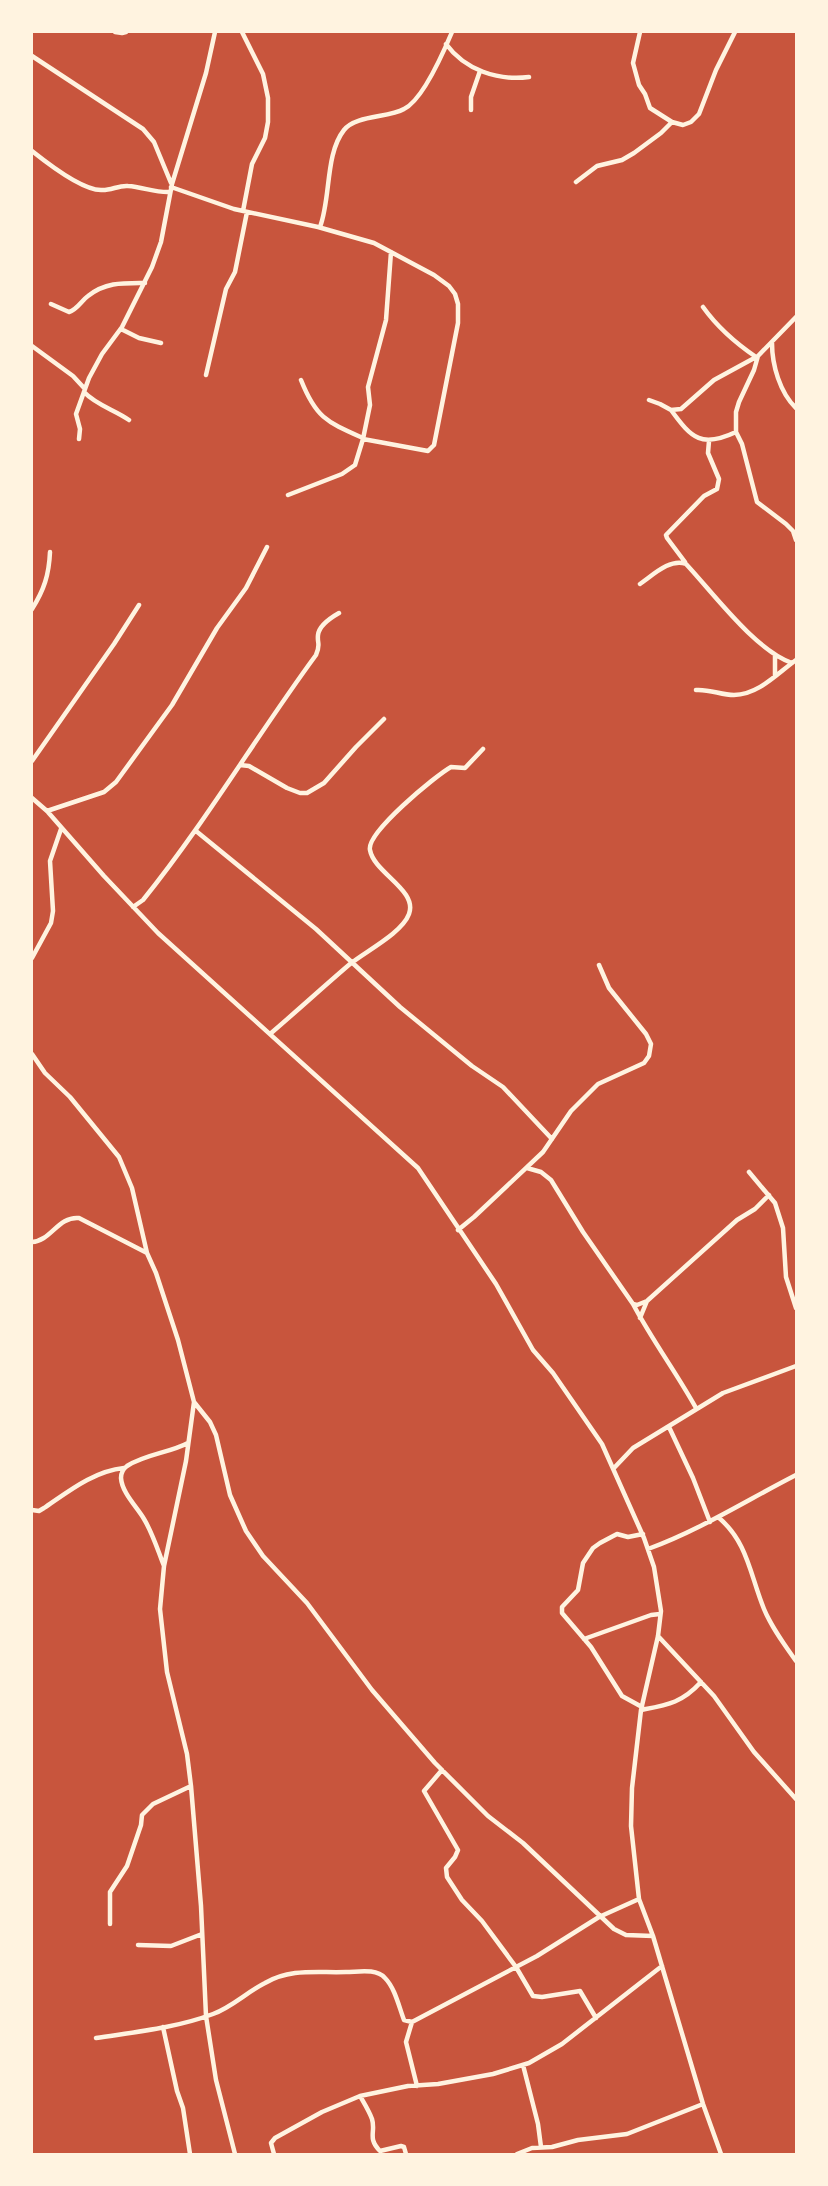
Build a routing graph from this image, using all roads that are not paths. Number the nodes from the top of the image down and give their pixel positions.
1 (115, 32) edge
2 (126, 32) edge
3 (215, 32) edge
4 (242, 32) edge
5 (452, 32) edge
6 (640, 32) edge
7 (735, 32) edge
8 (446, 44) junction
9 (32, 56) edge
10 (480, 70) junction
11 (529, 77) dead end
12 (471, 110) dead end
13 (672, 122) junction
14 (32, 151) edge
15 (576, 182) dead end
16 (171, 188) junction
17 (245, 212) junction
18 (320, 227) junction
19 (391, 252) junction
20 (145, 283) junction
21 (51, 304) dead end
22 (703, 307) dead end
23 (796, 317) edge
24 (121, 329) junction
25 (161, 343) dead end
26 (772, 343) junction
27 (32, 346) edge
28 (757, 357) junction
29 (206, 375) dead end
30 (301, 380) dead end
31 (85, 391) junction
32 (649, 400) dead end
33 (796, 408) edge
34 (670, 410) junction
35 (129, 420) dead end
36 (736, 432) junction
37 (363, 438) junction
38 (79, 439) dead end
39 (709, 441) junction
40 (288, 495) dead end
41 (796, 540) edge
42 (267, 547) dead end
43 (50, 552) dead end
44 (687, 564) junction
45 (640, 584) dead end
46 (139, 605) dead end
47 (32, 609) edge
48 (339, 613) dead end
49 (775, 656) junction
50 (794, 662) edge
51 (775, 676) junction
52 (696, 690) dead end
53 (384, 719) dead end
54 (483, 749) dead end
55 (32, 761) edge
56 (240, 765) junction
57 (32, 798) edge
58 (47, 812) junction
59 (61, 829) junction
60 (196, 831) junction
61 (133, 908) junction
62 (32, 958) edge
63 (351, 963) junction
64 (598, 965) dead end
65 (270, 1034) junction
66 (32, 1054) edge
67 (552, 1139) junction
68 (527, 1168) junction
69 (749, 1172) dead end
70 (770, 1195) junction
71 (458, 1230) junction
72 (32, 1242) edge
73 (147, 1253) junction
74 (647, 1301) junction
75 (633, 1304) junction
76 (796, 1308) edge
77 (640, 1318) junction
78 (796, 1366) edge
79 (194, 1402) junction
80 (696, 1408) junction
81 (669, 1427) junction
82 (188, 1443) junction
83 (124, 1468) junction
84 (614, 1468) junction
85 (796, 1475) edge
86 (32, 1510) edge
87 (718, 1517) junction
88 (710, 1522) junction
89 (643, 1534) junction
90 (648, 1549) junction
91 (164, 1566) junction
92 (660, 1614) junction
93 (658, 1636) junction
94 (584, 1639) junction
95 (796, 1660) edge
96 (701, 1682) junction
97 (641, 1708) junction
98 (442, 1770) junction
99 (191, 1786) junction
100 (796, 1799) edge
101 (639, 1899) junction
102 (599, 1917) junction
103 (110, 1924) dead end
104 (202, 1934) junction
105 (653, 1936) junction
106 (138, 1945) dead end
107 (662, 1966) junction
108 (516, 1967) junction
109 (206, 2016) junction
110 (596, 2018) junction
111 (412, 2022) junction
112 (163, 2027) junction
113 (96, 2038) dead end
114 (523, 2065) junction
115 (417, 2086) junction
116 (360, 2096) junction
117 (703, 2104) junction
118 (542, 2147) junction
119 (190, 2154) edge
120 (235, 2154) edge
121 (274, 2154) edge
122 (406, 2154) edge
123 (517, 2154) edge
124 (721, 2154) edge

1 - 2 street
3 - 16 street
4 - 17 street
5 - 8 street
6 - 13 street
7 - 13 street
8 - 10 street
8 - 18 street
9 - 16 street
10 - 11 street
10 - 12 street
13 - 15 street
14 - 16 street
16 - 17 street
16 - 20 street
17 - 18 street
17 - 29 street
18 - 19 street
19 - 37 street
19 - 37 street
20 - 21 street
20 - 24 street
22 - 28 street
23 - 26 street
24 - 25 street
24 - 31 street
26 - 28 street
26 - 33 street
27 - 31 street
28 - 34 street
28 - 36 street
30 - 37 street
31 - 35 street
31 - 38 street
32 - 34 street
34 - 39 street
36 - 39 street
36 - 41 street
37 - 40 street
39 - 44 street
42 - 58 street
43 - 47 street
44 - 45 street
44 - 49 street
46 - 55 street
48 - 56 street
49 - 50 street
49 - 51 street
50 - 51 street
51 - 52 street
53 - 56 street
54 - 63 street
56 - 60 street
57 - 58 street
58 - 59 street
59 - 61 street
59 - 62 street
60 - 61 street
60 - 63 street
61 - 65 street
63 - 65 street
63 - 67 street
64 - 67 street
65 - 71 street
66 - 73 street
67 - 68 street
68 - 71 street
68 - 75 street
69 - 70 street
70 - 74 street
70 - 76 street
71 - 84 street
72 - 73 street
73 - 79 street
74 - 75 street
74 - 77 street
75 - 77 street
77 - 80 street
78 - 80 street
79 - 82 street
79 - 98 street
80 - 81 street
81 - 84 street
81 - 88 street
82 - 83 street
82 - 91 street
83 - 86 street
83 - 91 street
84 - 89 street
85 - 87 street
87 - 88 street
87 - 95 street
88 - 90 street
89 - 90 street
89 - 94 street
90 - 92 street
91 - 99 street
92 - 93 street
92 - 94 street
93 - 96 street
93 - 97 street
94 - 97 street
96 - 97 street
96 - 100 street
97 - 101 street
98 - 102 street
98 - 108 street
99 - 103 street
99 - 104 street
101 - 102 street
101 - 105 street
102 - 105 street
102 - 108 street
104 - 106 street
104 - 109 street
105 - 107 street
107 - 110 street
107 - 117 street
108 - 110 street
108 - 111 street
109 - 111 street
109 - 112 street
109 - 120 street
110 - 114 street
111 - 115 street
112 - 113 street
112 - 119 street
114 - 115 street
114 - 118 street
115 - 116 street
116 - 121 street
116 - 122 street
117 - 118 street
117 - 124 street
118 - 123 street

